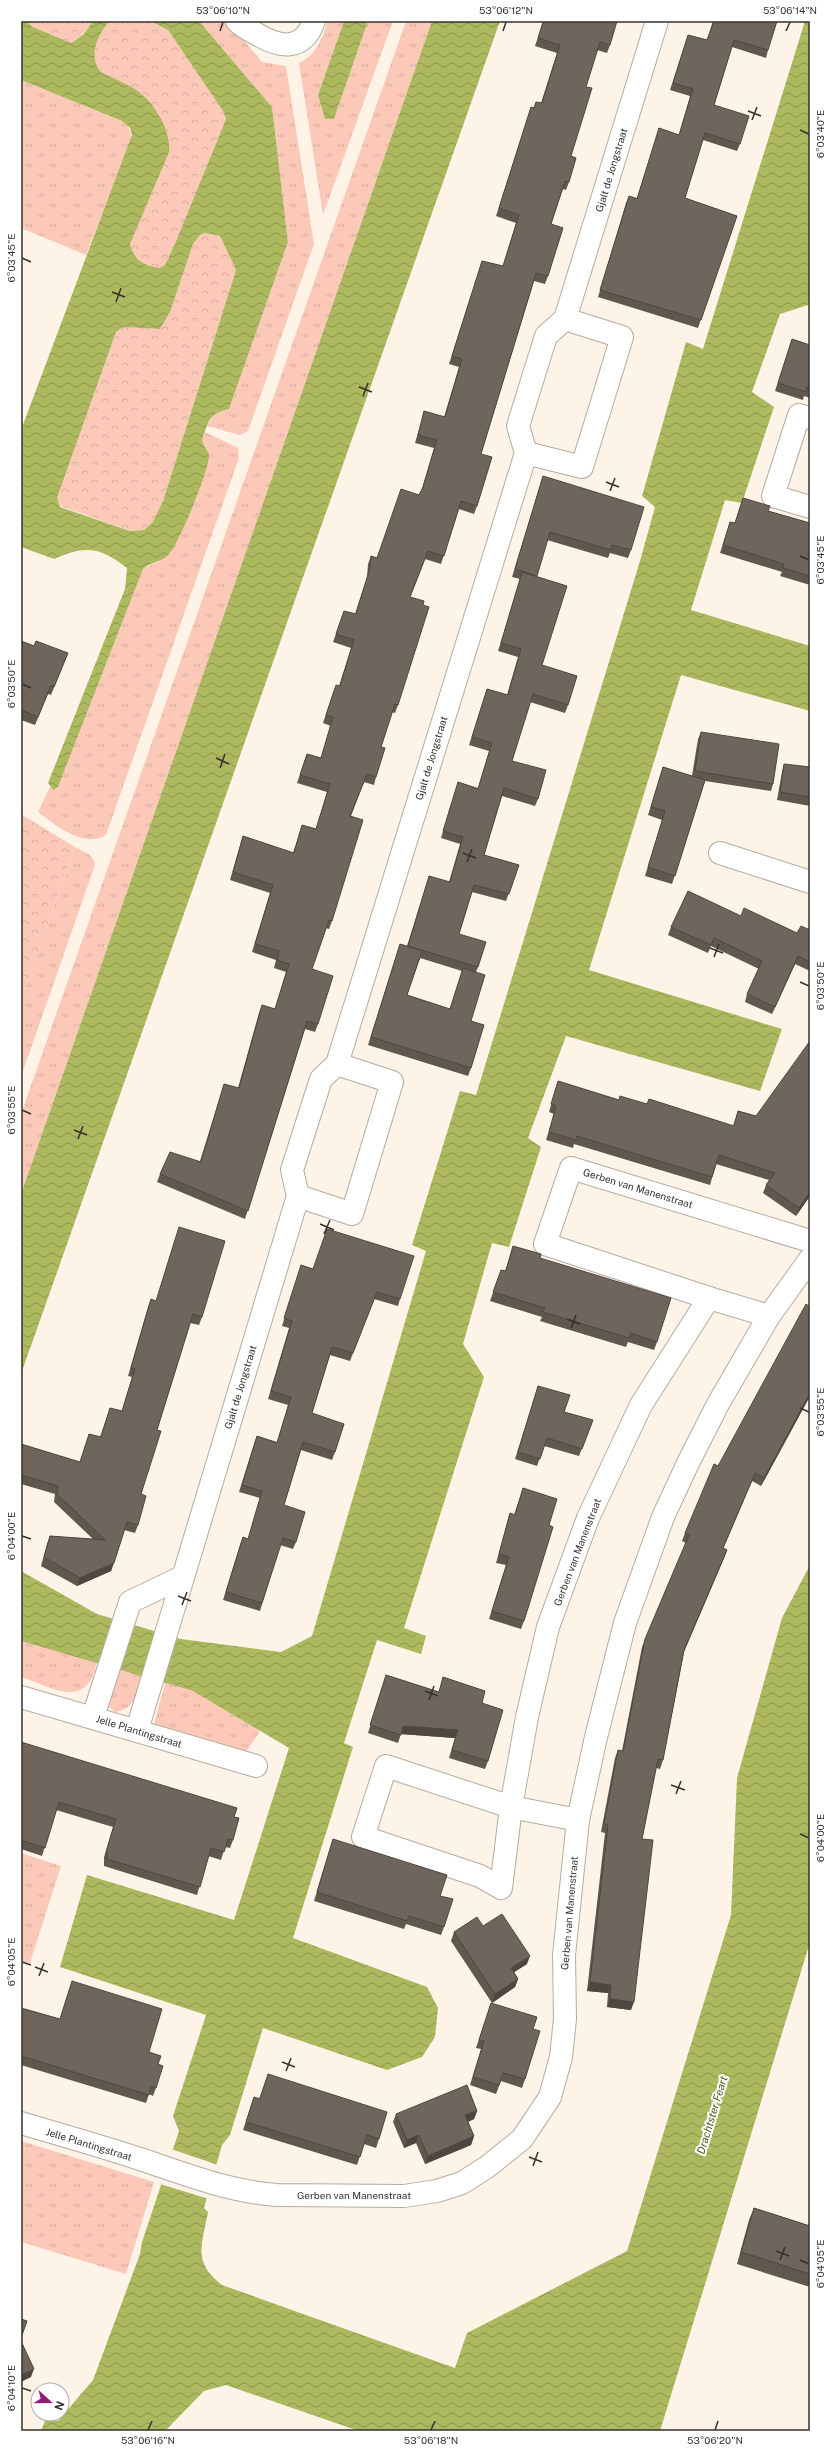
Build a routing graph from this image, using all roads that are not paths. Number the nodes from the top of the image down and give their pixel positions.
1 (237, 21) edge
2 (314, 21) edge
3 (657, 21) edge
4 (565, 319) junction
5 (810, 418) edge
6 (526, 453) junction
7 (810, 507) edge
8 (720, 853) dead end
9 (810, 882) edge
10 (337, 1064) junction
11 (298, 1196) junction
12 (810, 1241) edge
13 (810, 1259) edge
14 (709, 1298) junction
15 (769, 1316) junction
16 (182, 1577) junction
17 (21, 1697) edge
18 (93, 1717) junction
19 (137, 1730) junction
20 (256, 1766) dead end
21 (511, 1807) junction
22 (578, 1820) junction
23 (21, 2123) edge
24 (157, 2165) joint

1 - 2 street
3 - 4 street, Gjalt de Jongstraat
4 - 6 street
4 - 6 street
5 - 7 street
6 - 10 street, Gjalt de Jongstraat
8 - 9 street
10 - 11 street, Gjalt de Jongstraat
10 - 11 street
11 - 16 street, Gjalt de Jongstraat
12 - 14 street, Gerben van Manenstraat
13 - 15 street, Gerben van Manenstraat
14 - 15 street, Gerben van Manenstraat
14 - 21 street, Gerben van Manenstraat
15 - 22 street, Gerben van Manenstraat
16 - 18 street
16 - 19 street, Gjalt de Jongstraat
17 - 18 street, Jelle Plantingstraat
18 - 19 street, Jelle Plantingstraat
19 - 20 street, Jelle Plantingstraat
21 - 21 street, Gerben van Manenstraat
21 - 22 street, Gerben van Manenstraat
22 - 24 street, Gerben van Manenstraat
23 - 24 street, Jelle Plantingstraat

